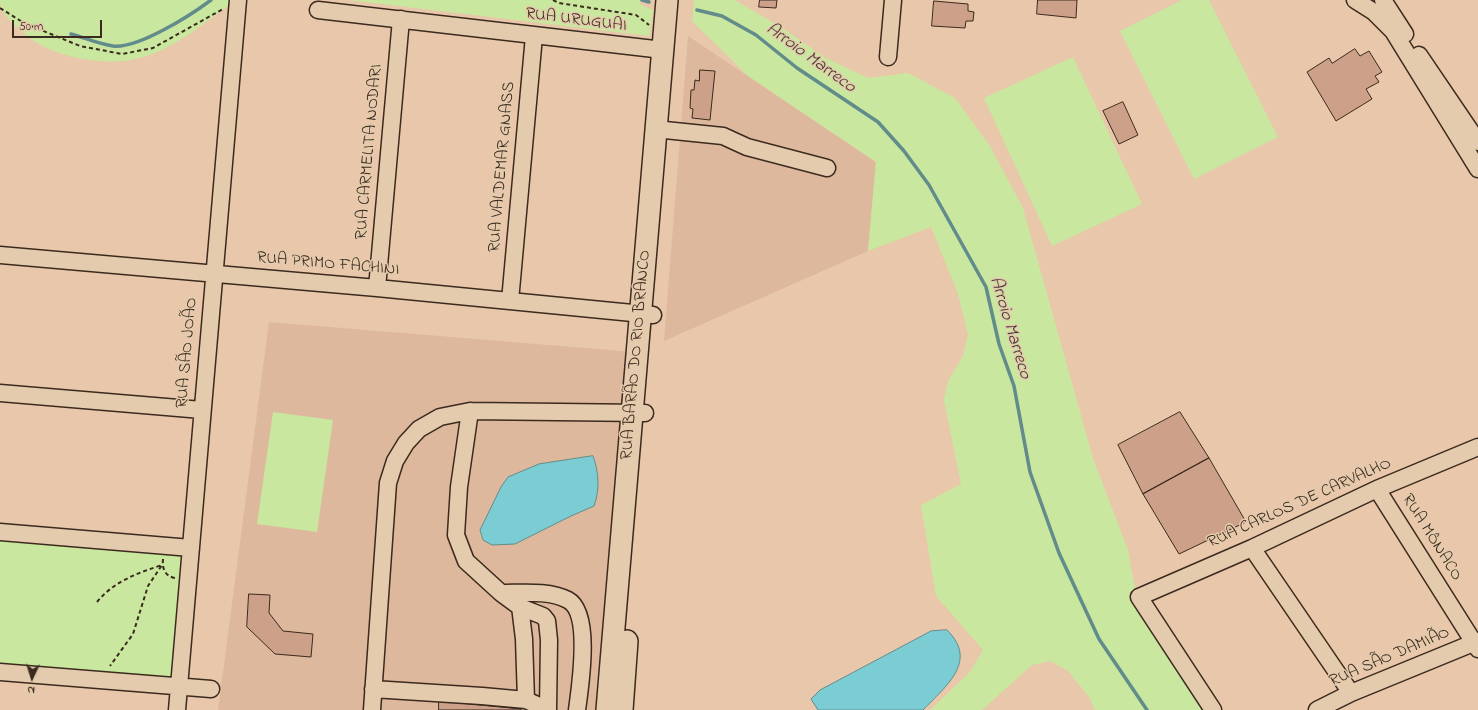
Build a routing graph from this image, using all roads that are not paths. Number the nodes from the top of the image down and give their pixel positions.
1 (667, 0) edge
2 (679, 0) edge
3 (893, 0) edge
4 (1355, 0) edge
5 (1383, 0) edge
6 (238, 1) edge
7 (318, 10) dead end
8 (401, 19) junction
9 (1396, 28) junction
10 (534, 36) junction
11 (663, 50) junction
12 (888, 57) dead end
13 (662, 130) junction
14 (1478, 142) edge
15 (827, 168) dead end
16 (1478, 169) edge
17 (0, 256) edge
18 (214, 274) junction
19 (377, 288) junction
20 (510, 302) junction
21 (646, 315) junction
22 (0, 393) edge
23 (202, 410) junction
24 (470, 411) junction
25 (639, 413) junction
26 (1478, 447) edge
27 (1377, 489) junction
28 (0, 532) edge
29 (191, 548) junction
30 (1252, 548) junction
31 (519, 600) junction
32 (524, 638) junction
33 (549, 640) junction
34 (1477, 645) edge
35 (0, 672) edge
36 (180, 686) junction
37 (211, 689) dead end
38 (373, 689) junction
39 (1351, 693) junction
40 (526, 700) junction
41 (177, 710) edge
42 (372, 710) edge
43 (548, 710) edge
44 (577, 710) edge
45 (607, 710) edge
46 (622, 710) edge
47 (1213, 710) edge
48 (1317, 710) edge

1 - 11 main road, RUA BARÃO DO RIO BRANCO
2 - 13 main road, RUA BARÃO DO RIO BRANCO
3 - 12 street
4 - 9 street
5 - 9 street
6 - 18 street, RUA SÃO JOÃO
7 - 8 street, RUA URUGUAI
8 - 10 street, RUA URUGUAI
8 - 19 street, RUA CARMELITA NODARI
9 - 14 street
9 - 16 street
10 - 11 street, RUA URUGUAI
10 - 20 street, RUA VALDEMAR GNASS
11 - 13 main road, RUA BARÃO DO RIO BRANCO
13 - 15 street
13 - 21 main road, RUA BARÃO DO RIO BRANCO
17 - 18 street, RUA PRIMO FACHINI
18 - 19 street, RUA PRIMO FACHINI
18 - 23 street, RUA SÃO JOÃO
19 - 20 street, RUA PRIMO FACHINI
20 - 21 street, RUA PRIMO FACHINI
21 - 25 main road, RUA BARÃO DO RIO BRANCO
22 - 23 street
23 - 29 street, RUA SÃO JOÃO
24 - 25 street
24 - 31 street
24 - 38 street
25 - 45 main road, RUA BARÃO DO RIO BRANCO
25 - 46 main road, RUA BARÃO DO RIO BRANCO
26 - 27 street, RUA CARLOS DE CARVALHO
27 - 30 street, RUA CARLOS DE CARVALHO
27 - 34 street, RUA MÔNACO
28 - 29 street
29 - 36 street, RUA SÃO JOÃO
30 - 39 street
30 - 47 street, RUA CARLOS DE CARVALHO
31 - 32 street
31 - 33 street
31 - 44 street
32 - 33 street
32 - 40 street
33 - 43 street
34 - 39 street, RUA SÃO DAMIÃO
35 - 36 street
36 - 37 street
36 - 41 street, RUA SÃO JOÃO
38 - 40 street
38 - 42 street
39 - 48 street, RUA SÃO DAMIÃO
40 - 43 street

